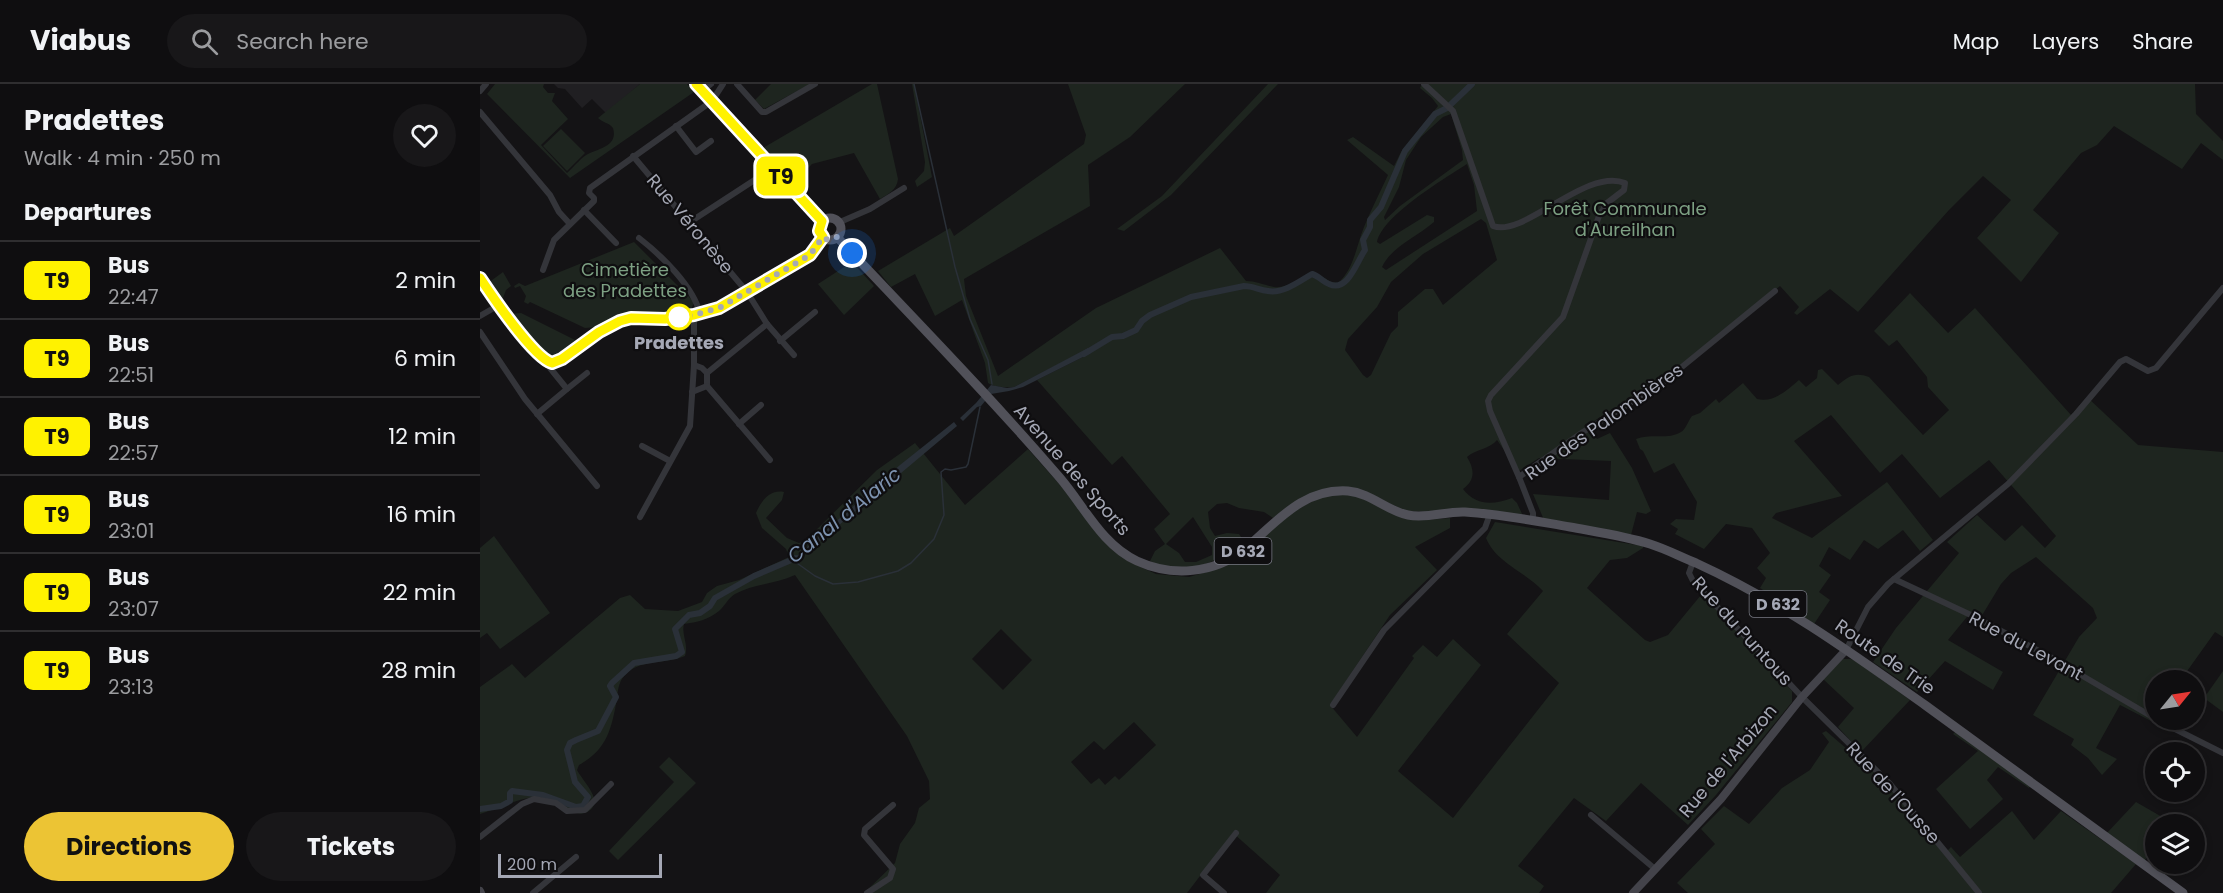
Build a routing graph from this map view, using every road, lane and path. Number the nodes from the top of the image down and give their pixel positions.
1 (486, 84) edge
2 (711, 84) edge
3 (723, 84) edge
4 (737, 84) edge
5 (815, 84) edge
6 (1424, 84) edge
7 (699, 87) edge
8 (480, 91) edge
9 (712, 101) junction
10 (480, 112) edge
11 (676, 126) junction
12 (711, 141) dead end
13 (633, 156) junction
14 (773, 168) junction
15 (904, 188) dead end
16 (584, 210) junction
17 (822, 221) junction
18 (690, 222) junction
19 (840, 222) junction
20 (570, 224) junction
21 (823, 237) junction
22 (837, 237) junction
23 (639, 238) dead end
24 (616, 243) dead end
25 (543, 270) dead end
26 (480, 278) edge
27 (2223, 288) edge
28 (1775, 291) dead end
29 (747, 292) junction
30 (499, 305) junction
31 (815, 312) dead end
32 (697, 314) junction
33 (480, 316) edge
34 (766, 324) junction
35 (480, 332) edge
36 (780, 341) junction
37 (794, 355) dead end
38 (550, 360) junction
39 (694, 365) junction
40 (587, 373) dead end
41 (707, 373) junction
42 (707, 386) junction
43 (567, 389) junction
44 (692, 392) junction
45 (760, 405) dead end
46 (537, 414) junction
47 (739, 424) junction
48 (642, 446) dead end
49 (770, 460) dead end
50 (670, 461) junction
51 (1519, 477) junction
52 (597, 486) dead end
53 (1490, 514) junction
54 (640, 517) dead end
55 (1533, 521) junction
56 (1693, 562) junction
57 (1894, 579) junction
58 (1846, 650) junction
59 (1802, 697) junction
60 (1333, 705) dead end
61 (2145, 713) edge
62 (2176, 730) edge
63 (2223, 753) edge
64 (611, 784) dead end
65 (893, 805) dead end
66 (1591, 816) dead end
67 (1236, 833) dead end
68 (480, 837) edge
69 (576, 857) dead end
70 (1655, 869) junction
71 (533, 893) edge
72 (867, 893) edge
73 (1224, 893) edge
74 (1633, 893) edge
75 (1979, 893) edge
76 (2183, 893) edge

1 - 8 street
2 - 7 street
3 - 9 street
4 - 5 street
6 - 51 street
7 - 9 main road
9 - 11 street
9 - 14 main road
10 - 20 street
11 - 12 street
11 - 13 street
13 - 16 street
13 - 18 street, Rue Véronèse
14 - 17 main road
14 - 18 street
15 - 19 street
16 - 20 street
16 - 24 street
17 - 19 main road
17 - 21 main road
18 - 29 street, Rue Véronèse
19 - 22 main road
20 - 25 street
21 - 22 main road
21 - 29 street
22 - 53 main road, Avenue des Sports / D 632
23 - 32 street
26 - 30 street
27 - 57 street
28 - 51 street, Rue des Palombières
29 - 32 street
29 - 34 street, Rue Véronèse
30 - 33 street
30 - 38 street
31 - 36 street
32 - 38 street
32 - 39 street
34 - 36 street, Rue Véronèse
34 - 41 street
35 - 46 street
36 - 37 street, Rue Véronèse
38 - 43 street
39 - 41 street
39 - 44 street
40 - 43 street
41 - 42 street
42 - 44 street
42 - 47 street
43 - 46 street
44 - 50 street
45 - 47 street
46 - 52 street
47 - 49 street
48 - 50 street
50 - 54 street
51 - 55 street, Rue des Palombières
53 - 55 main road, D 632
53 - 60 street
55 - 56 main road, Route de Trie / D 632
56 - 58 main road, Route de Trie / D 632
56 - 59 street, Rue du Puntous
57 - 58 street
57 - 61 street, Rue du Levant
58 - 59 street, Rue de l'Arbizon
58 - 76 main road, Route de Trie / D 632
59 - 70 street, Rue de l'Arbizon
59 - 75 street, Rue de l'Ousse
62 - 63 street, Rue du Levant
64 - 68 street
65 - 72 street
66 - 70 street
67 - 73 street
69 - 71 street
70 - 74 street, Rue de l'Arbizon

